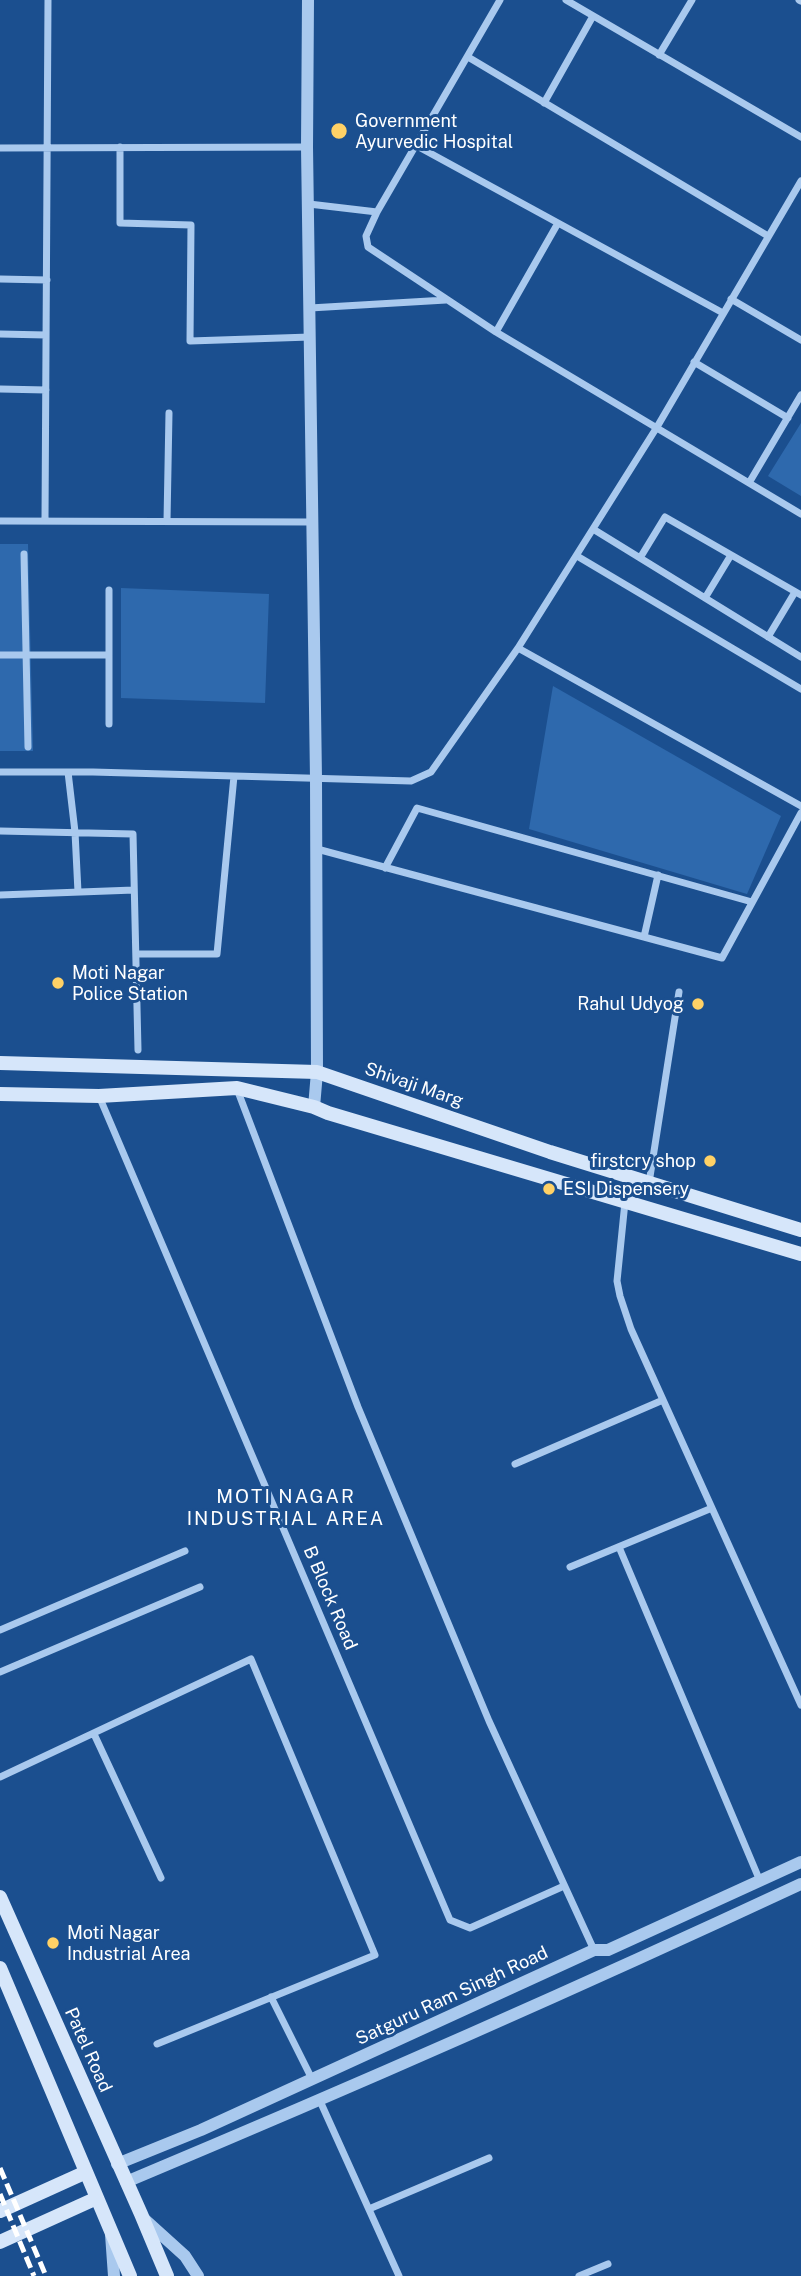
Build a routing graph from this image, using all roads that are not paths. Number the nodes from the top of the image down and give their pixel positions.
1 (48, 0) edge
2 (308, 0) edge
3 (500, 0) edge
4 (566, 0) edge
5 (692, 0) edge
6 (593, 16) junction
7 (659, 55) junction
8 (468, 57) junction
9 (544, 103) junction
10 (801, 137) edge
11 (417, 146) junction
12 (48, 147) junction
13 (120, 147) junction
14 (307, 147) junction
15 (0, 148) edge
16 (801, 183) edge
17 (309, 204) junction
18 (377, 212) junction
19 (558, 223) junction
20 (768, 236) junction
21 (0, 279) edge
22 (47, 280) junction
23 (731, 299) junction
24 (446, 300) junction
25 (310, 308) junction
26 (723, 313) junction
27 (496, 332) junction
28 (0, 334) edge
29 (46, 335) junction
30 (311, 337) junction
31 (801, 341) edge
32 (694, 362) junction
33 (0, 389) edge
34 (46, 390) junction
35 (801, 395) edge
36 (169, 413) dead end
37 (788, 418) junction
38 (657, 427) junction
39 (749, 483) junction
40 (801, 514) edge
41 (45, 520) junction
42 (0, 521) edge
43 (167, 521) junction
44 (312, 522) junction
45 (593, 529) junction
46 (24, 554) dead end
47 (731, 555) junction
48 (577, 556) junction
49 (640, 558) junction
50 (109, 590) dead end
51 (798, 594) edge
52 (705, 598) junction
53 (768, 637) junction
54 (518, 648) junction
55 (0, 655) edge
56 (25, 655) junction
57 (109, 655) junction
58 (801, 657) edge
59 (801, 689) edge
60 (109, 724) dead end
61 (28, 747) dead end
62 (0, 772) edge
63 (68, 772) junction
64 (234, 776) junction
65 (316, 779) junction
66 (801, 806) edge
67 (801, 813) edge
68 (0, 831) edge
69 (75, 832) junction
70 (317, 849) junction
71 (385, 867) junction
72 (658, 875) junction
73 (134, 890) junction
74 (78, 892) junction
75 (0, 895) edge
76 (752, 902) junction
77 (644, 937) junction
78 (136, 954) junction
79 (679, 992) dead end
80 (138, 1050) dead end
81 (0, 1063) edge
82 (317, 1072) junction
83 (237, 1088) junction
84 (0, 1094) edge
85 (99, 1096) junction
86 (314, 1107) junction
87 (649, 1183) junction
88 (625, 1201) junction
89 (801, 1230) edge
90 (801, 1254) edge
91 (663, 1400) junction
92 (515, 1464) dead end
93 (712, 1508) junction
94 (619, 1547) junction
95 (185, 1551) dead end
96 (570, 1567) dead end
97 (200, 1587) dead end
98 (0, 1630) edge
99 (0, 1672) edge
100 (801, 1705) edge
101 (94, 1734) junction
102 (0, 1777) edge
103 (801, 1862) edge
104 (160, 1878) dead end
105 (760, 1881) junction
106 (801, 1884) edge
107 (564, 1886) junction
108 (0, 1897) edge
109 (594, 1950) junction
110 (0, 1968) edge
111 (271, 1997) junction
112 (158, 2044) dead end
113 (312, 2079) junction
114 (320, 2101) junction
115 (489, 2158) dead end
116 (117, 2164) junction
117 (86, 2172) junction
118 (126, 2182) junction
119 (97, 2198) junction
120 (369, 2209) junction
121 (0, 2211) edge
122 (142, 2218) junction
123 (111, 2230) junction
124 (0, 2242) edge
125 (608, 2263) dead end
126 (114, 2276) edge
127 (130, 2276) edge
128 (167, 2276) edge
129 (198, 2276) edge
130 (399, 2276) edge
131 (579, 2276) edge

1 - 12 street
2 - 14 street
3 - 8 street
4 - 6 street
5 - 7 street
6 - 7 street
6 - 9 street
7 - 10 street
8 - 9 street
8 - 11 street
9 - 20 street
11 - 18 street
11 - 19 street
12 - 13 street
12 - 15 street
12 - 22 street
13 - 14 street
13 - 30 street
14 - 17 street
16 - 20 street
17 - 18 street
17 - 25 street
18 - 24 street
19 - 26 street
19 - 27 street
20 - 23 street
21 - 22 street
22 - 29 street
23 - 26 street
23 - 31 street
24 - 25 street
24 - 27 street
25 - 30 street
26 - 32 street
27 - 38 street
28 - 29 street
29 - 34 street
30 - 44 street
32 - 37 street
32 - 38 street
33 - 34 street
34 - 41 street
35 - 37 street
36 - 43 street
37 - 39 street
38 - 39 street
38 - 45 street
39 - 40 street
41 - 42 street
41 - 43 street
43 - 44 street
44 - 65 street
45 - 48 street
45 - 49 street
46 - 56 street
47 - 49 street
47 - 51 street
47 - 52 street
48 - 54 street
48 - 59 street
49 - 52 street
50 - 57 street
51 - 53 street
52 - 53 street
53 - 58 street
54 - 65 street
54 - 66 street
55 - 56 street
56 - 57 street
56 - 61 street
57 - 60 street
62 - 63 street
63 - 64 street
63 - 69 street
64 - 65 street
64 - 78 street
65 - 70 street
67 - 76 street
68 - 69 street
69 - 73 street
69 - 74 street
70 - 71 street
70 - 82 street
71 - 72 street
71 - 77 street
72 - 76 street
72 - 77 street
73 - 74 street
73 - 78 street
74 - 75 street
76 - 77 street
78 - 80 street
79 - 87 street
81 - 82 main road, Shivaji Marg
82 - 86 street
82 - 87 main road, Shivaji Marg
83 - 85 main road
83 - 86 main road
83 - 107 street
84 - 85 main road
85 - 107 street, B Block Road
86 - 88 main road
87 - 89 main road, Shivaji Marg
88 - 90 main road
88 - 91 street
91 - 92 street
91 - 93 street
93 - 94 street
93 - 100 street
94 - 96 street
94 - 105 street
95 - 98 street
97 - 99 street
101 - 102 street
101 - 104 street
101 - 111 street
103 - 105 street, Satguru Ram Singh Road
105 - 109 street, Satguru Ram Singh Road
106 - 114 street
107 - 109 street
108 - 116 main road, Patel Road
109 - 113 street, Satguru Ram Singh Road
110 - 117 main road
111 - 112 street
111 - 113 street
113 - 116 street, Satguru Ram Singh Road
114 - 118 street
114 - 120 street
115 - 120 street
116 - 118 main road, Patel Road
117 - 119 main road
117 - 121 main road
118 - 122 main road, Patel Road
119 - 123 main road
119 - 124 main road
120 - 130 street
122 - 128 main road, Patel Road
122 - 129 street
123 - 126 street
123 - 127 main road
125 - 131 street

